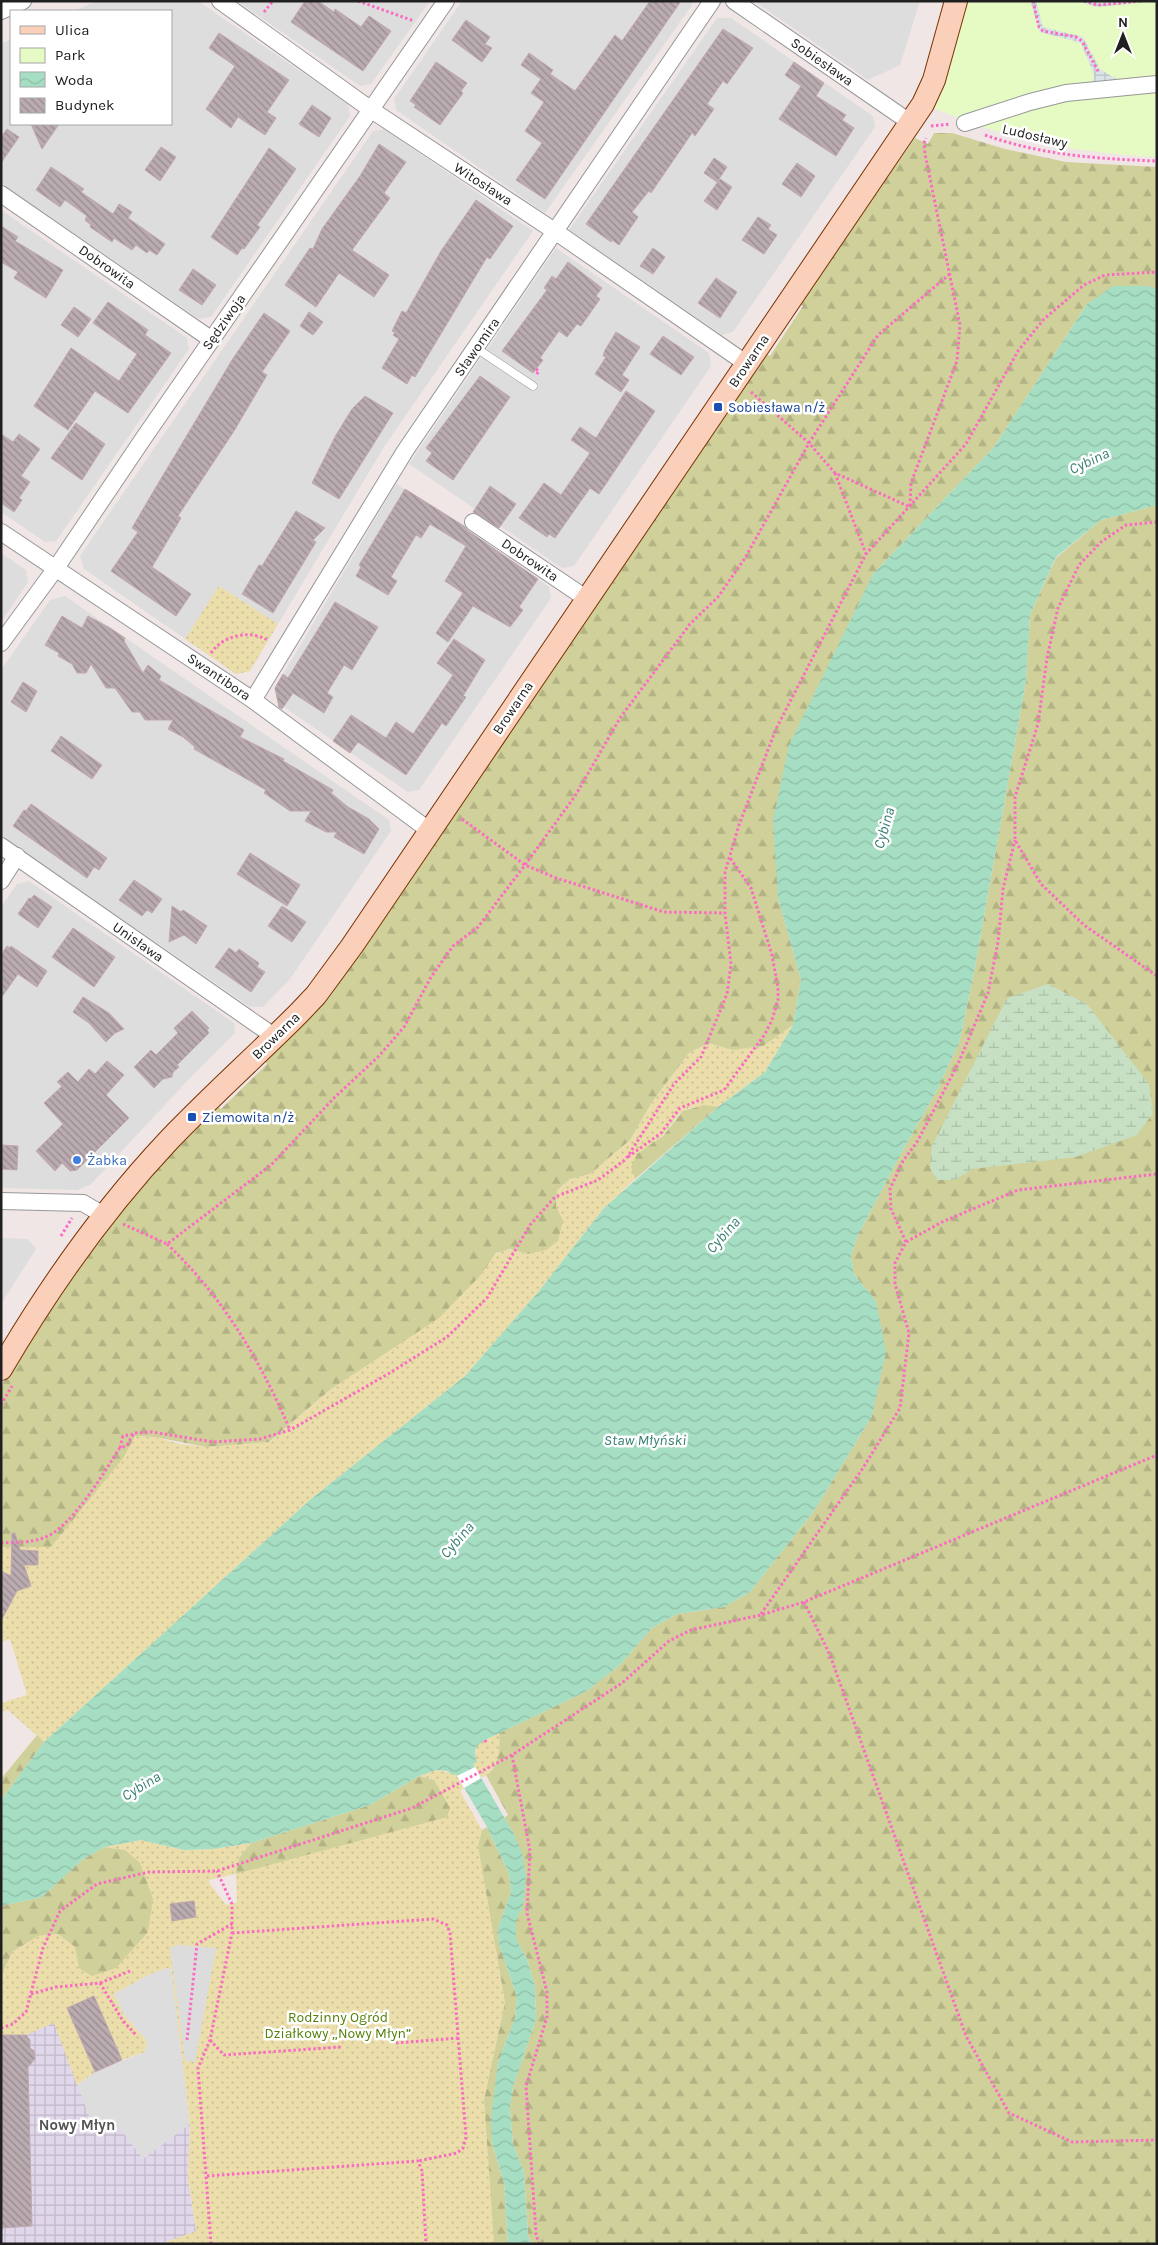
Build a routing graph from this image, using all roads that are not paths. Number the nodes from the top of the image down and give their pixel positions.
1 (23, 1) edge
2 (220, 1) edge
3 (446, 1) edge
4 (712, 1) edge
5 (734, 1) edge
6 (956, 1) edge
7 (1, 11) edge
8 (1157, 84) edge
9 (370, 109) junction
10 (964, 123) road end
11 (921, 125) junction
12 (1, 194) edge
13 (556, 232) junction
14 (212, 340) junction
15 (476, 348) junction
16 (742, 372) junction
17 (533, 386) dead end
18 (473, 522) dead end
19 (1, 532) edge
20 (56, 568) junction
21 (587, 599) junction
22 (1, 642) edge
23 (253, 700) junction
24 (430, 831) junction
25 (1, 846) edge
26 (17, 856) junction
27 (1, 881) edge
28 (275, 1037) junction
29 (1, 1201) edge
30 (105, 1216) junction
31 (1, 1369) edge

1 - 7 street
2 - 9 street, Witosława
3 - 9 street, Sędziwoja
4 - 13 street, Sławomira
5 - 11 street, Sobiesława
6 - 11 street, Browarna
8 - 10 street
9 - 13 street, Witosława
9 - 14 street, Sędziwoja
11 - 16 street, Browarna
12 - 14 street, Dobrowita
13 - 15 street, Sławomira
13 - 16 street, Witosława
14 - 20 street, Sędziwoja
15 - 17 lane
15 - 23 street, Sławomira
16 - 21 street, Browarna
18 - 21 street, Dobrowita
19 - 20 street, Swantibora
20 - 22 street, Sędziwoja
20 - 23 street, Swantibora
21 - 24 street, Browarna
23 - 24 street, Swantibora
24 - 28 street, Browarna
25 - 26 street, Unisława
26 - 27 street
26 - 28 street, Unisława
28 - 30 street, Browarna
29 - 30 street
30 - 31 street, Browarna

